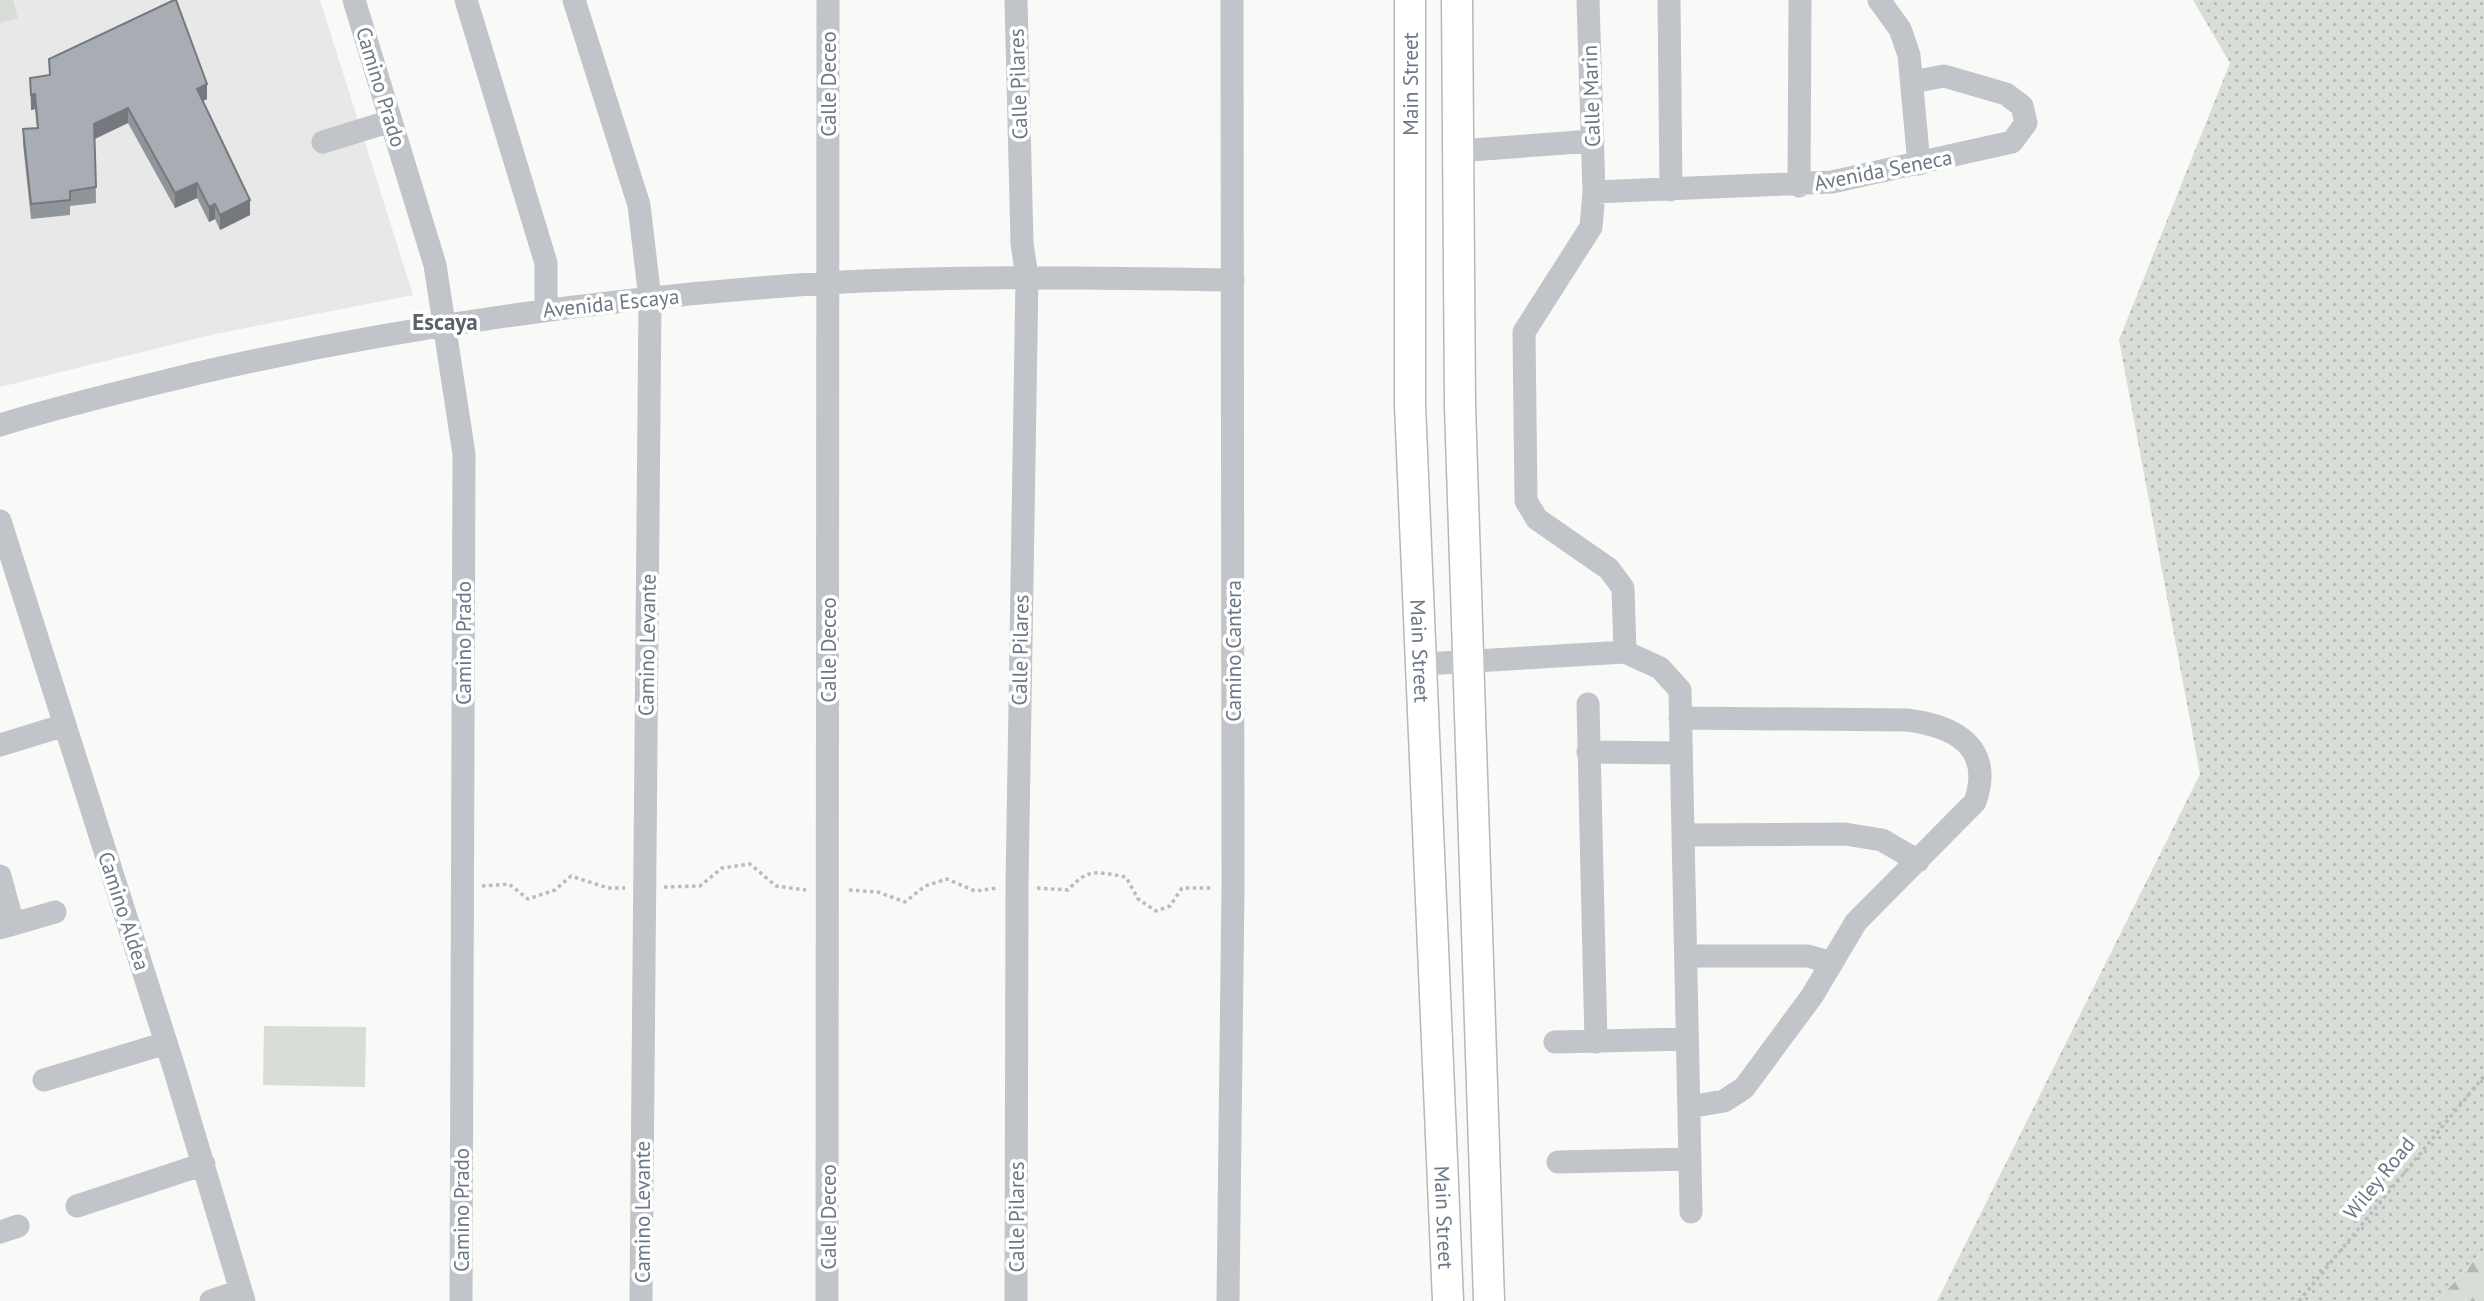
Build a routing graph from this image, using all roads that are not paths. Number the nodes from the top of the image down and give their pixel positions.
1 (354, 0) edge
2 (466, 0) edge
3 (574, 0) edge
4 (828, 0) edge
5 (1016, 0) edge
6 (1232, 0) edge
7 (1410, 0) edge
8 (1457, 0) edge
9 (1588, 0) edge
10 (1669, 0) edge
11 (1800, 0) edge
12 (1879, 0) edge
13 (1912, 82) junction
14 (391, 121) junction
15 (1593, 141) junction
16 (324, 142) dead end
17 (1457, 151) junction
18 (1919, 164) junction
19 (1799, 186) junction
20 (1671, 190) junction
21 (1594, 192) junction
22 (1027, 277) junction
23 (1233, 280) junction
24 (827, 283) junction
25 (650, 299) junction
26 (547, 309) junction
27 (445, 324) junction
28 (0, 425) edge
29 (0, 521) edge
30 (1625, 652) junction
31 (1470, 663) junction
32 (1424, 664) junction
33 (1588, 704) dead end
34 (1680, 718) junction
35 (65, 724) junction
36 (0, 745) edge
37 (1588, 752) junction
38 (1681, 753) junction
39 (1683, 835) junction
40 (1918, 860) junction
41 (0, 876) edge
42 (55, 912) dead end
43 (7, 926) edge
44 (1686, 956) junction
45 (1832, 963) junction
46 (1687, 1039) junction
47 (1555, 1042) dead end
48 (1596, 1042) junction
49 (166, 1043) junction
50 (44, 1080) dead end
51 (1689, 1107) junction
52 (1690, 1160) junction
53 (1558, 1162) dead end
54 (204, 1164) junction
55 (77, 1206) dead end
56 (1691, 1212) dead end
57 (243, 1296) edge
58 (211, 1301) edge
59 (461, 1301) edge
60 (641, 1301) edge
61 (827, 1301) edge
62 (1016, 1301) edge
63 (1228, 1301) edge
64 (1448, 1301) edge
65 (1489, 1301) edge

1 - 14 street, Camino Prado
2 - 26 street
3 - 25 street, Camino Levante
4 - 24 street, Calle Deceo
5 - 22 street, Calle Pilares
6 - 23 street, Camino Cantera
7 - 32 main road, Main Street
8 - 17 main road, Main Street
9 - 15 street, Calle Marin
10 - 20 street
11 - 19 street
12 - 13 street
13 - 18 street
13 - 18 street, Avenida Seneca
14 - 16 street
14 - 27 street, Camino Prado
15 - 17 street
15 - 21 street, Calle Marin
17 - 31 main road, Main Street
18 - 19 street, Avenida Seneca
19 - 20 street, Avenida Seneca
20 - 21 street, Avenida Seneca
21 - 30 street, Calle Marin
22 - 23 street, Avenida Escaya
22 - 24 street, Avenida Escaya
22 - 62 street, Calle Pilares
23 - 63 street, Camino Cantera
24 - 25 street, Avenida Escaya
24 - 61 street, Calle Deceo
25 - 26 street, Avenida Escaya
25 - 60 street, Camino Levante
26 - 27 street, Avenida Escaya
27 - 28 street, Avenida Escaya
27 - 59 street, Camino Prado
29 - 35 street, Camino Aldea
30 - 31 street
30 - 34 street
31 - 32 street
31 - 65 main road, Main Street
32 - 64 main road, Main Street
33 - 37 street
34 - 38 street
34 - 40 street
35 - 36 street
35 - 49 street, Camino Aldea
37 - 38 street
37 - 48 street
38 - 39 street
39 - 40 street
39 - 44 street
40 - 45 street
41 - 43 street
42 - 43 street
44 - 45 street
44 - 46 street
45 - 51 street
46 - 48 street
46 - 51 street
47 - 48 street
49 - 50 street
49 - 54 street, Camino Aldea
51 - 52 street
52 - 53 street
52 - 56 street
54 - 55 street
54 - 57 street, Camino Aldea
57 - 58 street

